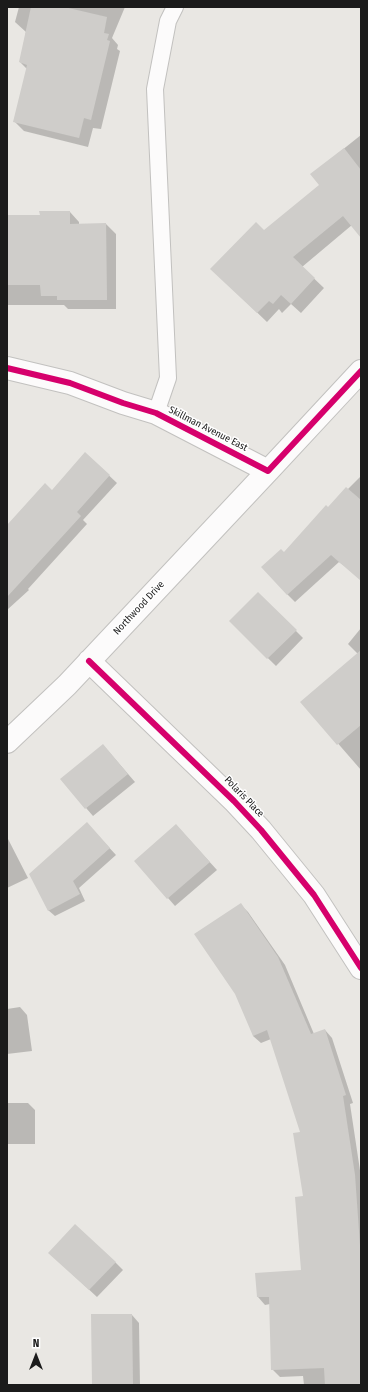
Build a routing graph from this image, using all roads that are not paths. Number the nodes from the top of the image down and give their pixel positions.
1 (175, 7) edge
2 (7, 368) edge
3 (361, 371) edge
4 (156, 413) junction
5 (268, 471) junction
6 (89, 661) junction
7 (7, 742) edge
8 (360, 965) edge

1 - 4 lane
2 - 4 street, Skillman Avenue East
3 - 5 street
4 - 5 street, Skillman Avenue East
5 - 6 street, Northwood Drive
6 - 7 street, Northwood Drive
6 - 8 street, Polaris Place

